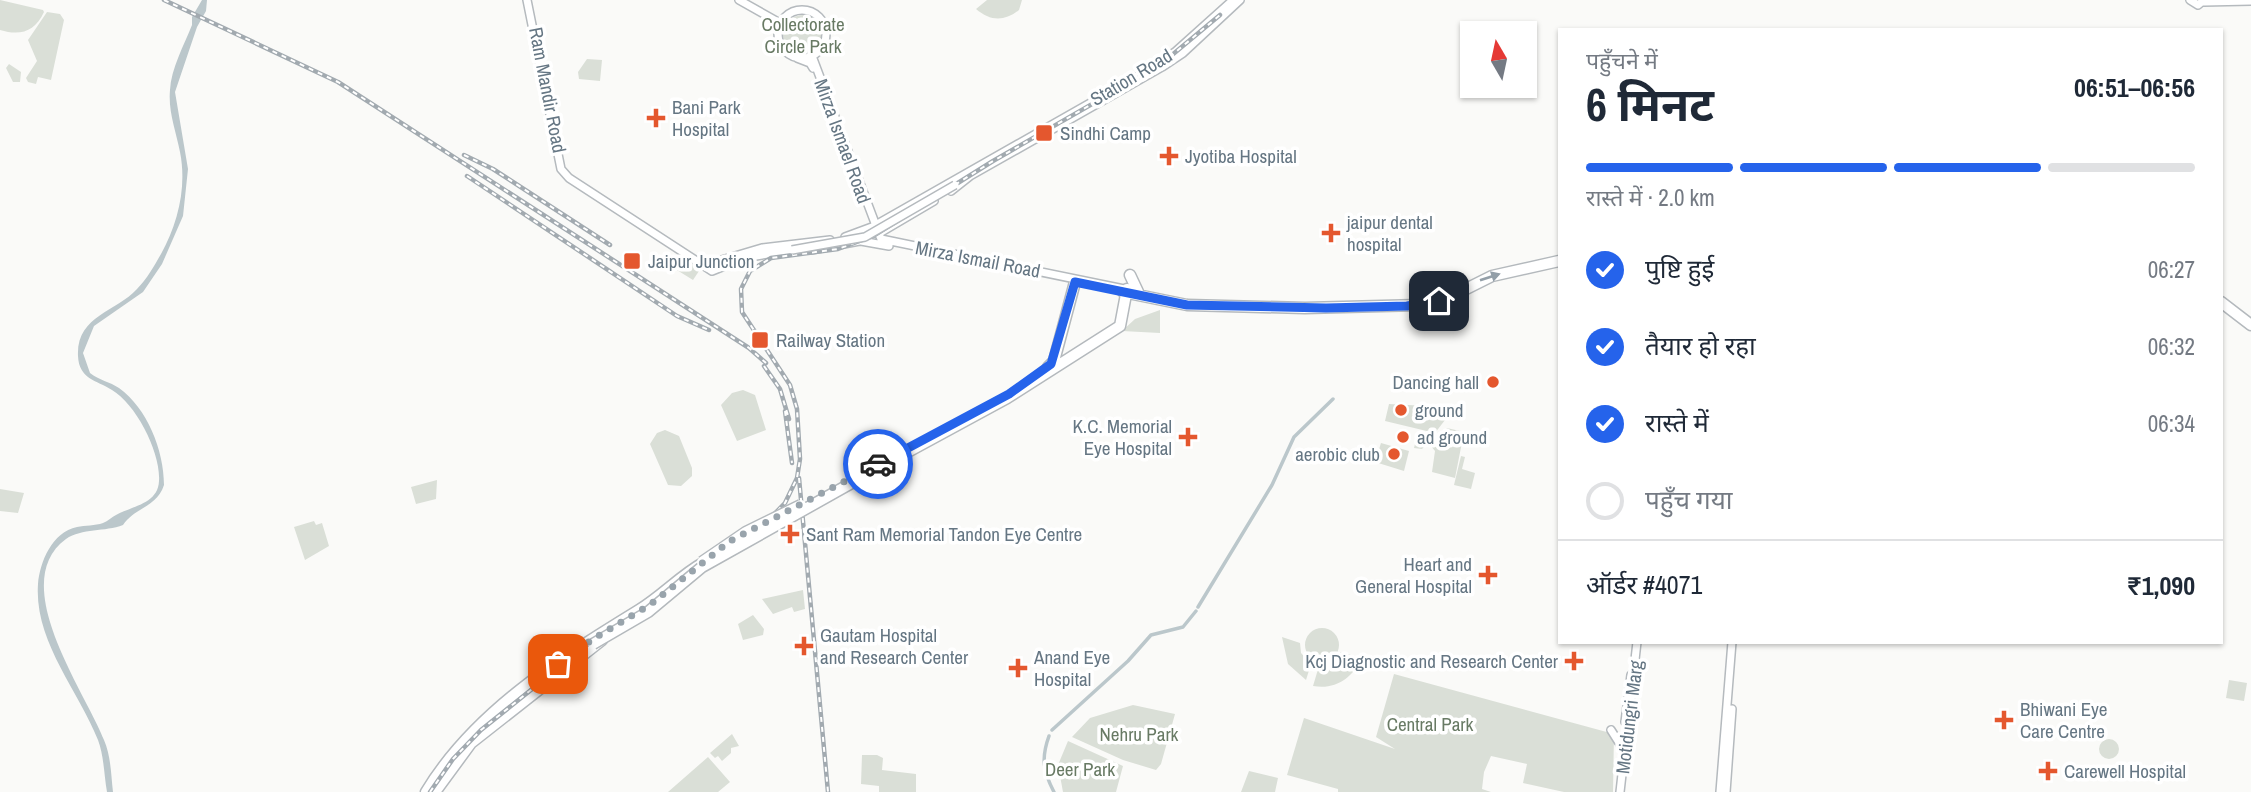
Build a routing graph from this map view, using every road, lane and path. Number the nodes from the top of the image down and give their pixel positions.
1 (529, 0) edge
2 (739, 0) edge
3 (745, 0) edge
4 (1233, 0) edge
5 (1240, 0) edge
6 (2190, 0) edge
7 (2228, 0) edge
8 (2204, 1) edge
9 (2251, 1) edge
10 (781, 22) junction
11 (812, 56) junction
12 (797, 58) junction
13 (555, 132) junction
14 (957, 182) junction
15 (870, 213) junction
16 (886, 218) junction
17 (873, 226) junction
18 (877, 235) junction
19 (861, 241) junction
20 (882, 244) junction
21 (746, 256) junction
22 (978, 260) junction
23 (1558, 261) edge
24 (711, 263) junction
25 (1028, 271) junction
26 (1075, 282) junction
27 (1088, 283) junction
28 (1123, 290) junction
29 (1138, 294) junction
30 (2223, 302) edge
31 (2251, 323) edge
32 (1056, 360) junction
33 (793, 512) junction
34 (700, 563) junction
35 (618, 626) junction
36 (1636, 644) edge
37 (1636, 644) edge
38 (1735, 644) edge
39 (1735, 644) edge
40 (1611, 730) dead end
41 (1623, 749) junction
42 (431, 792) edge
43 (1619, 792) edge
44 (1720, 792) edge
45 (1726, 792) edge

1 - 13 main road
2 - 10 main road
3 - 10 main road
4 - 14 main road, Station Road
5 - 14 main road, Station Road
6 - 8 main road
7 - 8 main road
7 - 9 main road
10 - 11 main road
10 - 12 main road
11 - 12 main road
11 - 15 main road, Mirza Ismael Road
12 - 17 main road
13 - 24 main road, Ram Mandir Road
13 - 24 main road, Ram Mandir Road
14 - 16 main road, Station Road
14 - 18 main road, Station Road
14 - 21 main road, bridge
15 - 16 main road
15 - 17 main road, Mirza Ismael Road
16 - 17 main road, Station Road
17 - 18 main road
17 - 21 main road, Station Road
18 - 19 main road, Station Road
18 - 20 main road
18 - 22 main road, Mirza Ismail Road
19 - 20 main road, Mirza Ismail Road
19 - 21 main road
20 - 22 main road, Mirza Ismail Road
21 - 24 main road, Station Road
21 - 24 main road, Station Road
22 - 25 main road, Mirza Ismail Road
29 -> 23 highway, Mirza Ismail Road
25 - 26 main road, Mirza Ismail Road
25 - 27 main road, Mirza Ismail Road
26 - 27 main road, Mirza Ismail Road
26 - 32 highway
27 - 28 main road, Mirza Ismail Road
28 - 29 highway, Mirza Ismail Road
28 - 29 highway
28 - 32 highway
30 - 31 highway
32 - 33 highway, bridge
33 - 34 highway, bridge
33 - 42 highway, bridge
34 - 35 highway
34 - 35 highway
35 - 42 highway
36 - 41 main road
37 - 43 main road, Motidungri Marg
38 - 44 main road
39 - 45 main road
40 - 41 main road
41 - 43 main road

